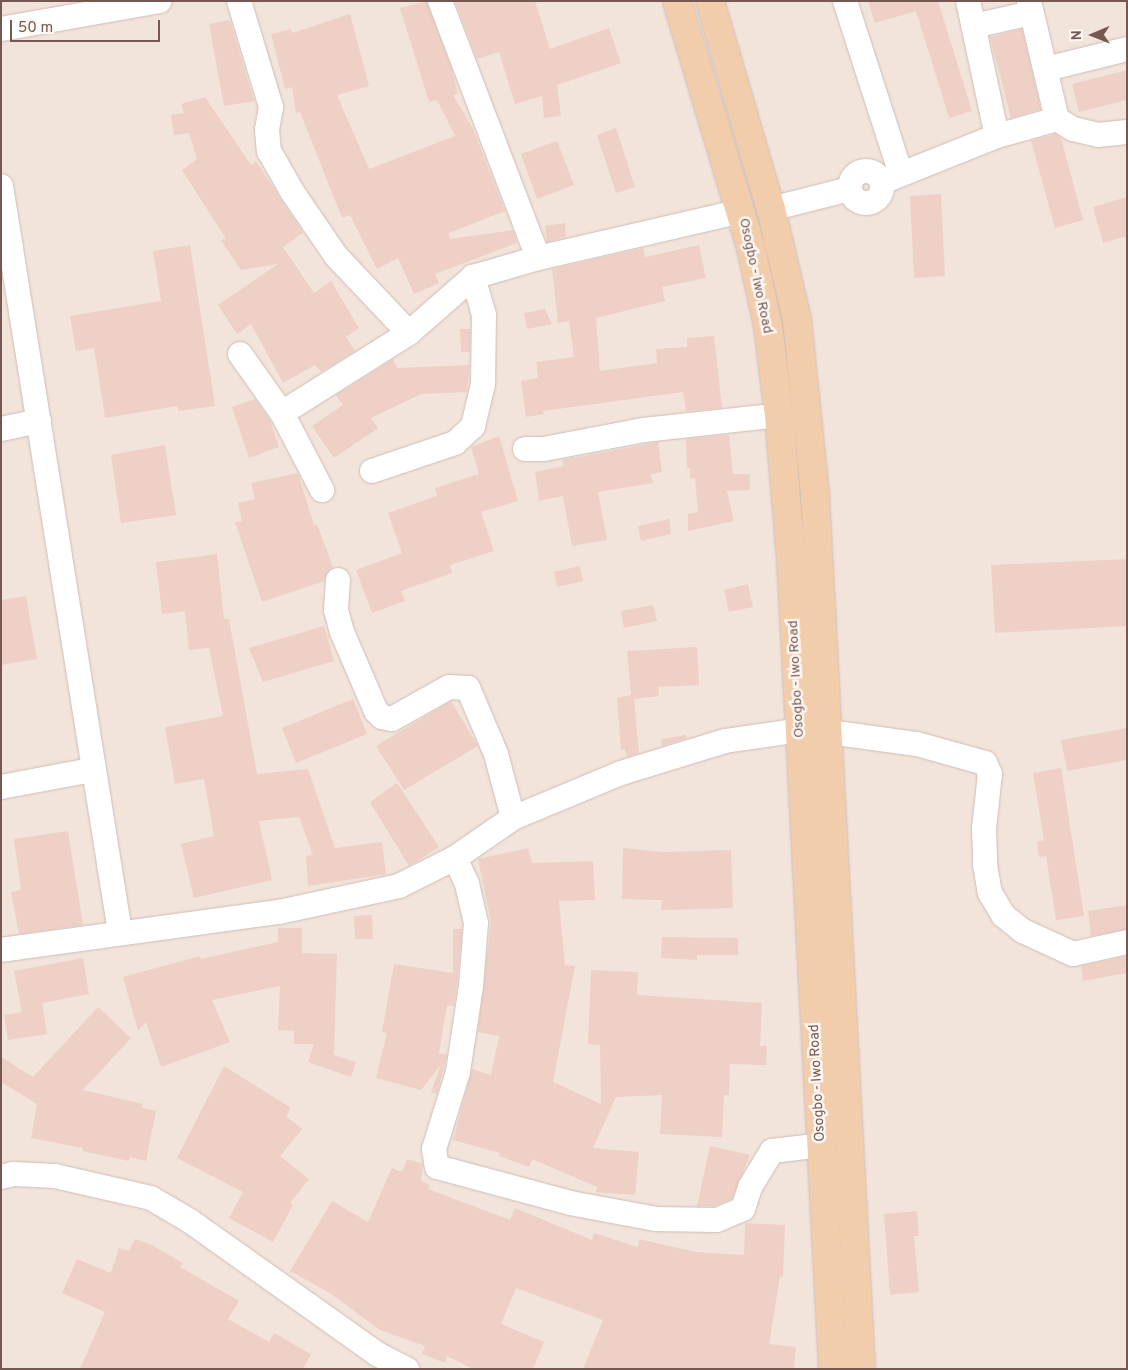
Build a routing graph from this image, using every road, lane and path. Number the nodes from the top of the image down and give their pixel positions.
1 (160, 1) edge
2 (239, 1) edge
3 (440, 1) edge
4 (677, 1) edge
5 (710, 1) edge
6 (845, 1) edge
7 (968, 1) edge
8 (1030, 7) edge
9 (974, 26) junction
10 (1, 29) edge
11 (1127, 49) edge
12 (1046, 69) junction
13 (1057, 119) junction
14 (1127, 132) edge
15 (997, 136) junction
16 (891, 178) junction
17 (1, 186) edge
18 (771, 209) junction
19 (741, 210) junction
20 (538, 258) junction
21 (473, 278) junction
22 (409, 332) junction
23 (240, 354) dead end
24 (282, 413) junction
25 (779, 414) junction
26 (39, 421) junction
27 (1, 429) edge
28 (525, 449) dead end
29 (372, 471) dead end
30 (322, 490) dead end
31 (338, 580) dead end
32 (824, 638) junction
33 (795, 641) junction
34 (800, 730) junction
35 (829, 732) junction
36 (92, 770) junction
37 (1, 787) edge
38 (513, 818) junction
39 (455, 858) junction
40 (120, 932) junction
41 (1127, 942) edge
42 (1, 950) edge
43 (822, 1145) junction
44 (1, 1177) edge
45 (407, 1369) edge
46 (833, 1369) edge
47 (861, 1369) edge

1 - 10 street
2 - 22 street
3 - 20 street
4 - 19 main road, Osogbo - Iwo Road
5 - 18 main road, Osogbo - Iwo Road
6 - 16 street
7 - 9 street
8 - 9 street
8 - 12 street
9 - 15 street
11 - 12 street
12 - 13 street
13 - 14 street
13 - 15 street
15 - 16 street
16 - 18 street
17 - 26 street
18 - 32 main road, Osogbo - Iwo Road
19 - 20 street
19 - 25 main road, Osogbo - Iwo Road
20 - 21 street
21 - 22 street
21 - 29 street
22 - 24 street
23 - 24 street
24 - 30 street
25 - 28 street
25 - 33 main road, Osogbo - Iwo Road
26 - 27 street
26 - 36 street
31 - 38 street
32 - 33 main road
32 - 35 main road, Osogbo - Iwo Road
33 - 34 main road, Osogbo - Iwo Road
34 - 38 street
34 - 43 main road, Osogbo - Iwo Road
35 - 41 street
35 - 47 main road, Osogbo - Iwo Road
36 - 37 street
36 - 40 street
38 - 39 street
39 - 40 street
39 - 43 street
40 - 42 street
43 - 46 main road, Osogbo - Iwo Road
44 - 45 street

